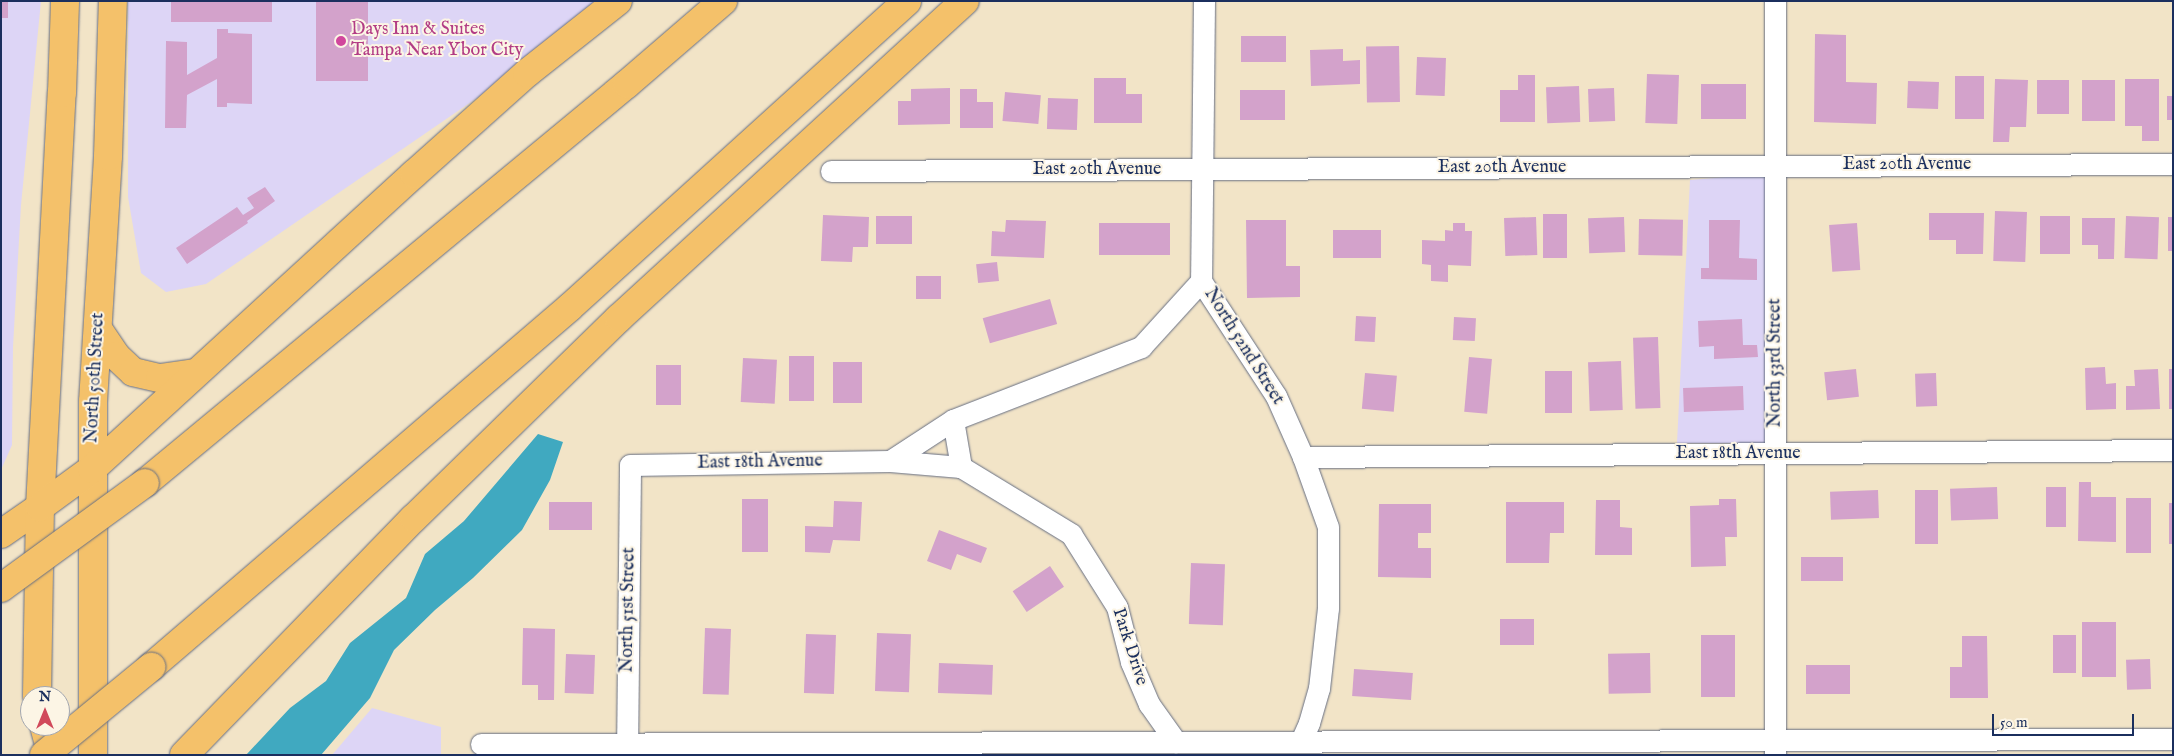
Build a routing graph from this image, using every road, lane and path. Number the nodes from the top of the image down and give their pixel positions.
1 (65, 1) edge
2 (113, 1) edge
3 (618, 1) edge
4 (723, 1) edge
5 (907, 1) edge
6 (965, 1) edge
7 (1204, 1) edge
8 (1775, 1) edge
9 (2173, 164) edge
10 (1776, 166) junction
11 (1203, 169) junction
12 (831, 172) dead end
13 (1201, 281) junction
14 (98, 329) junction
15 (196, 373) junction
16 (953, 420) junction
17 (2173, 450) edge
18 (1775, 454) junction
19 (1303, 457) junction
20 (890, 461) junction
21 (630, 465) joint
22 (961, 467) junction
23 (92, 469) junction
24 (40, 507) junction
25 (1, 534) edge
26 (1, 588) edge
27 (37, 686) edge
28 (37, 736) edge
29 (47, 736) edge
30 (2173, 739) edge
31 (1176, 742) junction
32 (1300, 742) junction
33 (481, 744) dead end
34 (1206, 748) edge
35 (1775, 748) edge
36 (627, 749) edge
37 (37, 755) edge
38 (44, 755) edge
39 (52, 755) edge
40 (92, 755) edge
41 (184, 755) edge

1 - 24 main road
2 - 14 main road, North 50th Street
3 - 15 main road
4 - 26 main road, bridge
5 - 38 main road, bridge
6 - 41 main road
7 - 11 street, North 52nd Street
8 - 10 street, North 53rd Street
9 - 10 street, East 20th Avenue
10 - 11 street, East 20th Avenue
10 - 18 street, North 53rd Street
11 - 12 street, East 20th Avenue
11 - 13 street, North 52nd Street
13 - 16 street
13 - 19 street, North 52nd Street
14 - 15 main road
14 - 23 main road, North 50th Street
15 - 23 main road
16 - 20 street
16 - 22 street
17 - 18 street, East 18th Avenue
18 - 19 street, East 18th Avenue
18 - 35 street, North 53rd Street
19 - 32 street, North 52nd Street
20 - 21 street, East 18th Avenue
20 - 22 street, Park Drive
21 - 36 street, North 51st Street
22 - 31 street, Park Drive
23 - 24 main road
23 - 40 main road, North 50th Street
24 - 25 main road
24 - 27 main road
28 - 37 main road
29 - 39 main road
30 - 35 street
31 - 34 street
31 - 36 street
32 - 34 street
32 - 35 street
33 - 36 street

